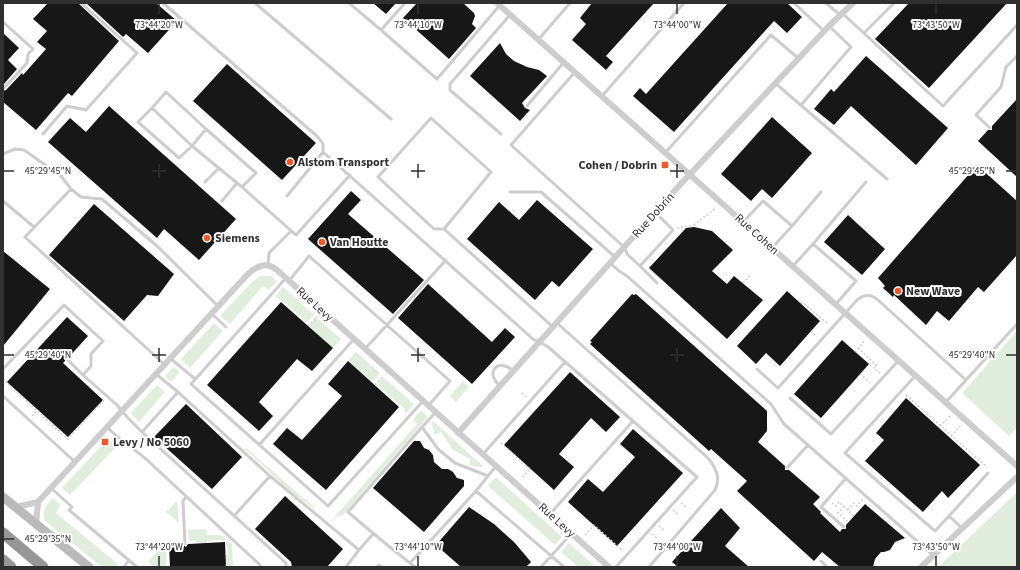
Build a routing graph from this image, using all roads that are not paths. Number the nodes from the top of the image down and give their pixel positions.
1 (80, 3) edge
2 (163, 3) edge
3 (255, 3) edge
4 (349, 3) edge
5 (405, 3) edge
6 (570, 3) edge
7 (684, 3) edge
8 (794, 3) edge
9 (826, 3) edge
10 (853, 3) edge
11 (894, 3) edge
12 (498, 4) edge
13 (841, 14) junction
14 (510, 15) junction
15 (3, 22) edge
16 (1017, 25) edge
17 (827, 28) junction
18 (381, 30) junction
19 (864, 33) junction
20 (538, 40) junction
21 (1017, 56) edge
22 (798, 59) junction
23 (564, 62) junction
24 (575, 72) junction
25 (775, 83) junction
26 (4, 88) dead end
27 (601, 96) junction
28 (801, 105) junction
29 (527, 106) dead end
30 (152, 108) junction
31 (391, 119) dead end
32 (990, 128) dead end
33 (206, 129) junction
34 (42, 134) dead end
35 (501, 134) dead end
36 (192, 146) junction
37 (323, 152) junction
38 (665, 153) junction
39 (3, 154) edge
40 (219, 168) junction
41 (350, 175) junction
42 (690, 175) junction
43 (888, 179) dead end
44 (205, 182) dead end
45 (866, 182) dead end
46 (237, 183) junction
47 (242, 187) junction
48 (71, 189) junction
49 (510, 192) dead end
50 (820, 192) dead end
51 (287, 196) dead end
52 (3, 201) edge
53 (222, 201) dead end
54 (655, 212) junction
55 (743, 222) junction
56 (792, 226) junction
57 (34, 227) junction
58 (444, 229) junction
59 (292, 231) junction
60 (813, 244) junction
61 (624, 247) junction
62 (772, 248) junction
63 (615, 257) junction
64 (446, 260) junction
65 (610, 263) junction
66 (268, 265) junction
67 (640, 266) junction
68 (793, 266) junction
69 (287, 280) junction
70 (657, 283) dead end
71 (836, 304) junction
72 (218, 306) junction
73 (845, 312) junction
74 (211, 313) junction
75 (1017, 324) edge
76 (555, 325) junction
77 (386, 326) junction
78 (226, 327) dead end
79 (354, 339) junction
80 (540, 342) junction
81 (365, 349) junction
82 (170, 358) junction
83 (67, 359) dead end
84 (899, 360) junction
85 (565, 362) junction
86 (164, 364) junction
87 (757, 369) dead end
88 (3, 370) edge
89 (514, 371) junction
90 (156, 374) junction
91 (83, 375) junction
92 (916, 375) junction
93 (195, 379) junction
94 (966, 380) junction
95 (500, 386) junction
96 (178, 392) junction
97 (3, 396) edge
98 (790, 398) dead end
99 (423, 401) junction
100 (946, 402) junction
101 (428, 406) junction
102 (122, 411) junction
103 (436, 412) junction
104 (633, 421) junction
105 (107, 427) junction
106 (422, 427) junction
107 (142, 432) junction
108 (458, 432) junction
109 (260, 444) junction
110 (808, 445) junction
111 (483, 454) junction
112 (75, 462) junction
113 (496, 466) junction
114 (1017, 466) edge
115 (787, 468) dead end
116 (988, 473) dead end
117 (270, 476) junction
118 (488, 476) junction
119 (1017, 477) edge
120 (846, 478) junction
121 (51, 488) junction
122 (476, 491) junction
123 (3, 497) edge
124 (186, 497) junction
125 (38, 502) junction
126 (16, 507) junction
127 (550, 514) junction
128 (234, 516) junction
129 (949, 516) junction
130 (36, 524) junction
131 (844, 527) dead end
132 (962, 529) junction
133 (3, 533) edge
134 (572, 533) junction
135 (373, 534) junction
136 (185, 544) dead end
137 (359, 550) junction
138 (551, 556) junction
139 (934, 556) junction
140 (3, 560) edge
141 (130, 560) junction
142 (821, 561) dead end
143 (410, 563) junction
144 (607, 566) edge
145 (11, 567) edge
146 (43, 567) edge
147 (88, 567) edge
148 (124, 567) edge
149 (137, 567) edge
150 (261, 567) edge
151 (286, 567) edge
152 (346, 567) edge
153 (377, 567) edge
154 (382, 567) edge
155 (415, 567) edge
156 (540, 567) edge
157 (564, 567) edge
158 (616, 567) edge
159 (649, 567) edge
160 (828, 567) edge
161 (921, 567) edge

1 - 34 lane
2 - 37 lane
3 - 31 lane
4 - 18 lane
5 - 18 lane
6 - 20 lane
7 - 27 lane
8 - 17 lane
9 - 13 lane
10 - 13 street, Rue Dobrin
11 - 19 lane
12 - 14 street, Rue Cohen
12 - 18 lane
13 - 17 street, Rue Dobrin
13 - 19 lane
14 - 20 street, Rue Cohen
14 - 35 lane
15 - 26 lane
16 - 19 lane
17 - 22 street, Rue Dobrin
17 - 28 lane
20 - 23 street, Rue Cohen
21 - 32 lane
22 - 25 street, Rue Dobrin
22 - 38 lane
23 - 24 street, Rue Cohen
23 - 29 lane
24 - 27 street, Rue Cohen
24 - 61 lane
25 - 28 lane
25 - 42 street, Rue Dobrin
27 - 38 street, Rue Cohen
28 - 43 lane
30 - 33 lane
30 - 36 lane
30 - 36 lane
33 - 36 lane
33 - 47 lane
36 - 40 lane
37 - 41 lane
37 - 51 lane
38 - 42 street, Rue Cohen
39 - 48 lane
40 - 44 lane
40 - 46 lane
41 - 59 lane
41 - 64 lane
42 - 54 street, Rue Dobrin
42 - 55 street, Rue Cohen
45 - 60 lane
46 - 47 lane
46 - 53 lane
47 - 59 lane
48 - 57 lane
48 - 72 lane
49 - 63 lane
50 - 56 lane
52 - 57 lane
54 - 61 street, Rue Dobrin
54 - 67 lane
55 - 56 lane
55 - 62 street, Rue Cohen
56 - 62 lane
57 - 86 lane
58 - 58 lane
58 - 76 lane
59 - 66 lane
60 - 68 lane
60 - 71 lane
61 - 63 street, Rue Dobrin
61 - 67 lane
62 - 68 street, Rue Cohen
63 - 65 street, Rue Dobrin
64 - 77 lane
64 - 80 lane
65 - 76 street, Rue Dobrin
65 - 110 lane
66 - 69 street, Rue Levy
66 - 72 street
67 - 70 lane
68 - 71 street, Rue Cohen
69 - 77 lane
69 - 79 street, Rue Levy
69 - 93 lane
71 - 73 street, Rue Cohen
72 - 74 street
73 - 84 street, Rue Cohen
73 - 87 lane
73 - 94 lane
74 - 78 lane
74 - 82 street
75 - 94 lane
76 - 80 street, Rue Dobrin
76 - 159 lane
77 - 81 lane
77 - 101 lane
79 - 81 street, Rue Levy
79 - 109 lane
80 - 85 lane
80 - 89 street, Rue Dobrin
81 - 99 street, Rue Levy
82 - 86 street
82 - 93 lane
83 - 91 lane
84 - 92 street, Rue Cohen
84 - 98 lane
85 - 104 lane
85 - 111 lane
86 - 90 street
88 - 91 lane
89 - 95 street, Rue Dobrin
89 - 95 lane
90 - 96 lane
90 - 102 street
91 - 102 lane
92 - 100 street, Rue Cohen
92 - 129 lane
93 - 109 lane
94 - 100 lane
95 - 108 street, Rue Dobrin
96 - 107 lane
96 - 117 lane
97 - 112 lane
99 - 101 street, Rue Levy
99 - 109 lane
100 - 114 street, Rue Cohen
101 - 103 street, Rue Levy
102 - 105 street
102 - 107 lane
103 - 106 lane
103 - 108 street, Rue Levy
104 - 127 lane
104 - 158 lane
105 - 112 street
105 - 124 lane
106 - 118 lane
106 - 135 lane
107 - 128 lane
108 - 111 street, Rue Levy
110 - 115 lane
110 - 120 lane
111 - 113 street, Rue Levy
112 - 121 street
113 - 118 lane
113 - 127 street, Rue Levy
116 - 129 lane
117 - 128 lane
117 - 137 lane
118 - 122 lane
119 - 132 street
120 - 131 lane
120 - 139 lane
121 - 125 street
121 - 141 lane
122 - 138 lane
122 - 143 lane
123 - 126 main road
124 - 136 lane
124 - 150 lane
125 - 126 street
125 - 130 street
126 - 130 main road
127 - 134 street, Rue Levy
128 - 151 lane
129 - 132 lane
130 - 147 main road
132 - 139 street
133 - 146 highway
134 - 138 lane
134 - 144 street, Rue Levy
135 - 137 lane
135 - 143 lane
137 - 152 lane
138 - 156 lane
138 - 157 lane
139 - 161 street
140 - 145 highway
141 - 148 lane
141 - 149 lane
142 - 160 lane
143 - 155 lane
153 - 154 lane

